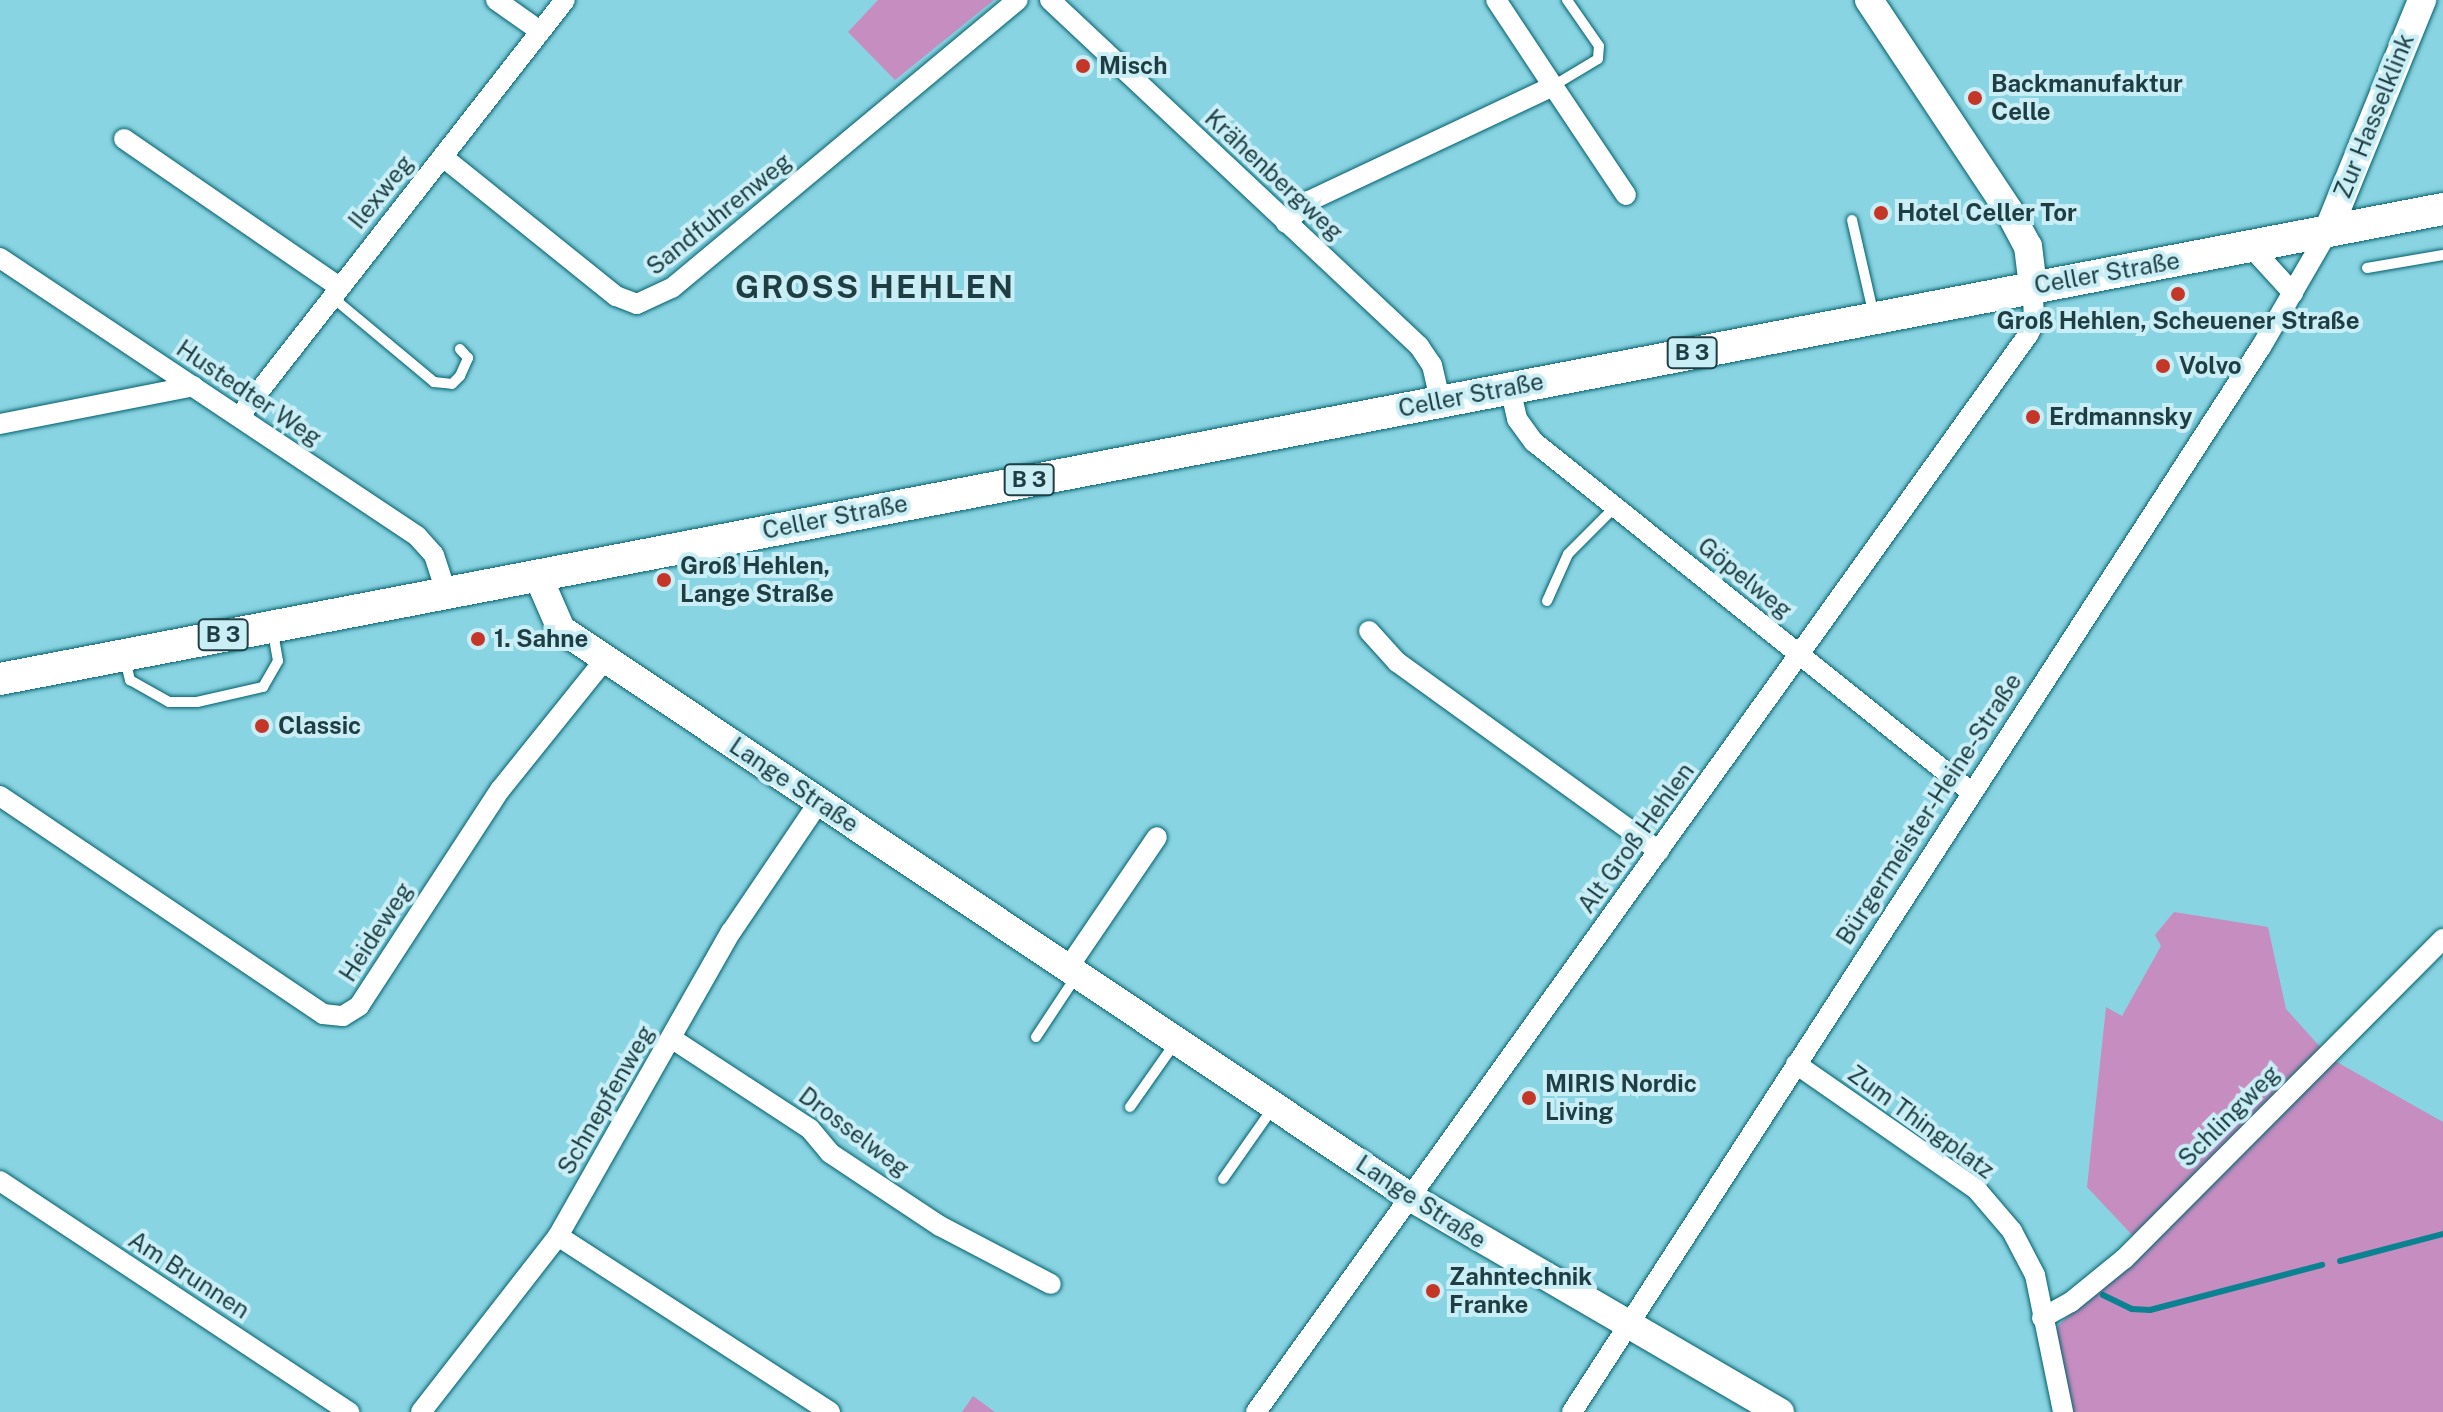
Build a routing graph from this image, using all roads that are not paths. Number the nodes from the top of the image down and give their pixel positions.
1 (496, 0) edge
2 (565, 0) edge
3 (1018, 0) edge
4 (1050, 0) edge
5 (1496, 0) edge
6 (1567, 0) edge
7 (1869, 0) edge
8 (2422, 0) edge
9 (540, 31) junction
10 (1553, 86) junction
11 (124, 139) dead end
12 (443, 157) junction
13 (1626, 195) dead end
14 (2443, 209) edge
15 (1852, 220) dead end
16 (1286, 223) junction
17 (2327, 233) junction
18 (2250, 246) junction
19 (2443, 255) edge
20 (0, 258) edge
21 (2367, 268) dead end
22 (2033, 287) junction
23 (334, 291) junction
24 (2293, 293) junction
25 (1874, 318) junction
26 (460, 349) dead end
27 (193, 386) junction
28 (1510, 388) junction
29 (1440, 401) junction
30 (239, 417) junction
31 (0, 424) edge
32 (1615, 507) junction
33 (537, 574) junction
34 (446, 591) junction
35 (1547, 601) dead end
36 (272, 626) junction
37 (1369, 631) dead end
38 (123, 654) junction
39 (1799, 655) junction
40 (606, 658) junction
41 (0, 679) edge
42 (1971, 792) junction
43 (0, 796) edge
44 (819, 802) junction
45 (1157, 837) dead end
46 (1659, 851) junction
47 (2443, 939) edge
48 (1073, 971) junction
49 (1036, 1037) dead end
50 (671, 1038) junction
51 (1177, 1041) junction
52 (1796, 1064) junction
53 (1274, 1106) junction
54 (1130, 1107) dead end
55 (1223, 1179) dead end
56 (0, 1181) edge
57 (1410, 1197) junction
58 (558, 1236) junction
59 (1051, 1284) dead end
60 (2042, 1318) junction
61 (1629, 1325) junction
62 (349, 1412) edge
63 (421, 1412) edge
64 (830, 1412) edge
65 (1256, 1412) edge
66 (1572, 1412) edge
67 (1780, 1412) edge
68 (2063, 1412) edge

1 - 9 street
2 - 9 street, Ilexweg
3 - 12 street, Sandfuhrenweg
4 - 16 street, Krähenbergweg
5 - 10 street
6 - 10 lane
7 - 22 main road
8 - 17 main road, Zur Hasselklink
9 - 12 street, Ilexweg
10 - 13 street
10 - 16 street
11 - 23 street
12 - 23 street, Ilexweg
14 - 17 main road, Celler Straße / B 3
15 - 25 lane
16 - 29 street, Krähenbergweg
17 - 18 main road, Celler Straße / B 3
17 - 24 street, Bürgermeister-Heine-Straße
18 - 22 main road, Celler Straße / B 3
18 - 24 street
19 - 21 lane
20 - 27 street, Hustedter Weg
22 - 25 main road, Celler Straße / B 3
22 - 39 street, Alt Groß Hehlen
23 - 26 lane
23 - 30 street, Ilexweg
24 - 42 street, Bürgermeister-Heine-Straße
25 - 28 main road, Celler Straße / B 3
27 - 30 street, Hustedter Weg
27 - 31 street
28 - 29 main road, Celler Straße / B 3
28 - 32 street, Göpelweg
29 - 33 main road, Celler Straße / B 3
30 - 34 street, Hustedter Weg
32 - 35 lane
32 - 39 street, Göpelweg
33 - 34 main road, Celler Straße / B 3
33 - 40 main road, Lange Straße
34 - 36 main road, B 3
36 - 38 main road, B 3
36 - 38 lane
37 - 46 street
38 - 41 main road, B 3
39 - 42 street, Göpelweg
39 - 46 street, Alt Groß Hehlen
40 - 43 street, Heideweg
40 - 44 main road, Lange Straße
42 - 52 street, Bürgermeister-Heine-Straße
44 - 48 main road, Lange Straße
44 - 50 street, Schnepfenweg
45 - 48 street
46 - 57 street, Alt Groß Hehlen
47 - 60 street, Schlingweg
48 - 49 lane
48 - 51 main road, Lange Straße
50 - 58 street, Schnepfenweg
50 - 59 street, Drosselweg
51 - 53 main road, Lange Straße
51 - 54 lane
52 - 60 street, Zum Thingplatz
52 - 61 street, Bürgermeister-Heine-Straße
53 - 55 lane
53 - 57 main road, Lange Straße
56 - 62 street, Am Brunnen
57 - 61 main road, Lange Straße
57 - 65 street, Alt Groß Hehlen
58 - 63 street, Schnepfenweg
58 - 64 street
60 - 68 street, Zum Thingplatz
61 - 66 street, Bürgermeister-Heine-Straße
61 - 67 main road, Lange Straße

